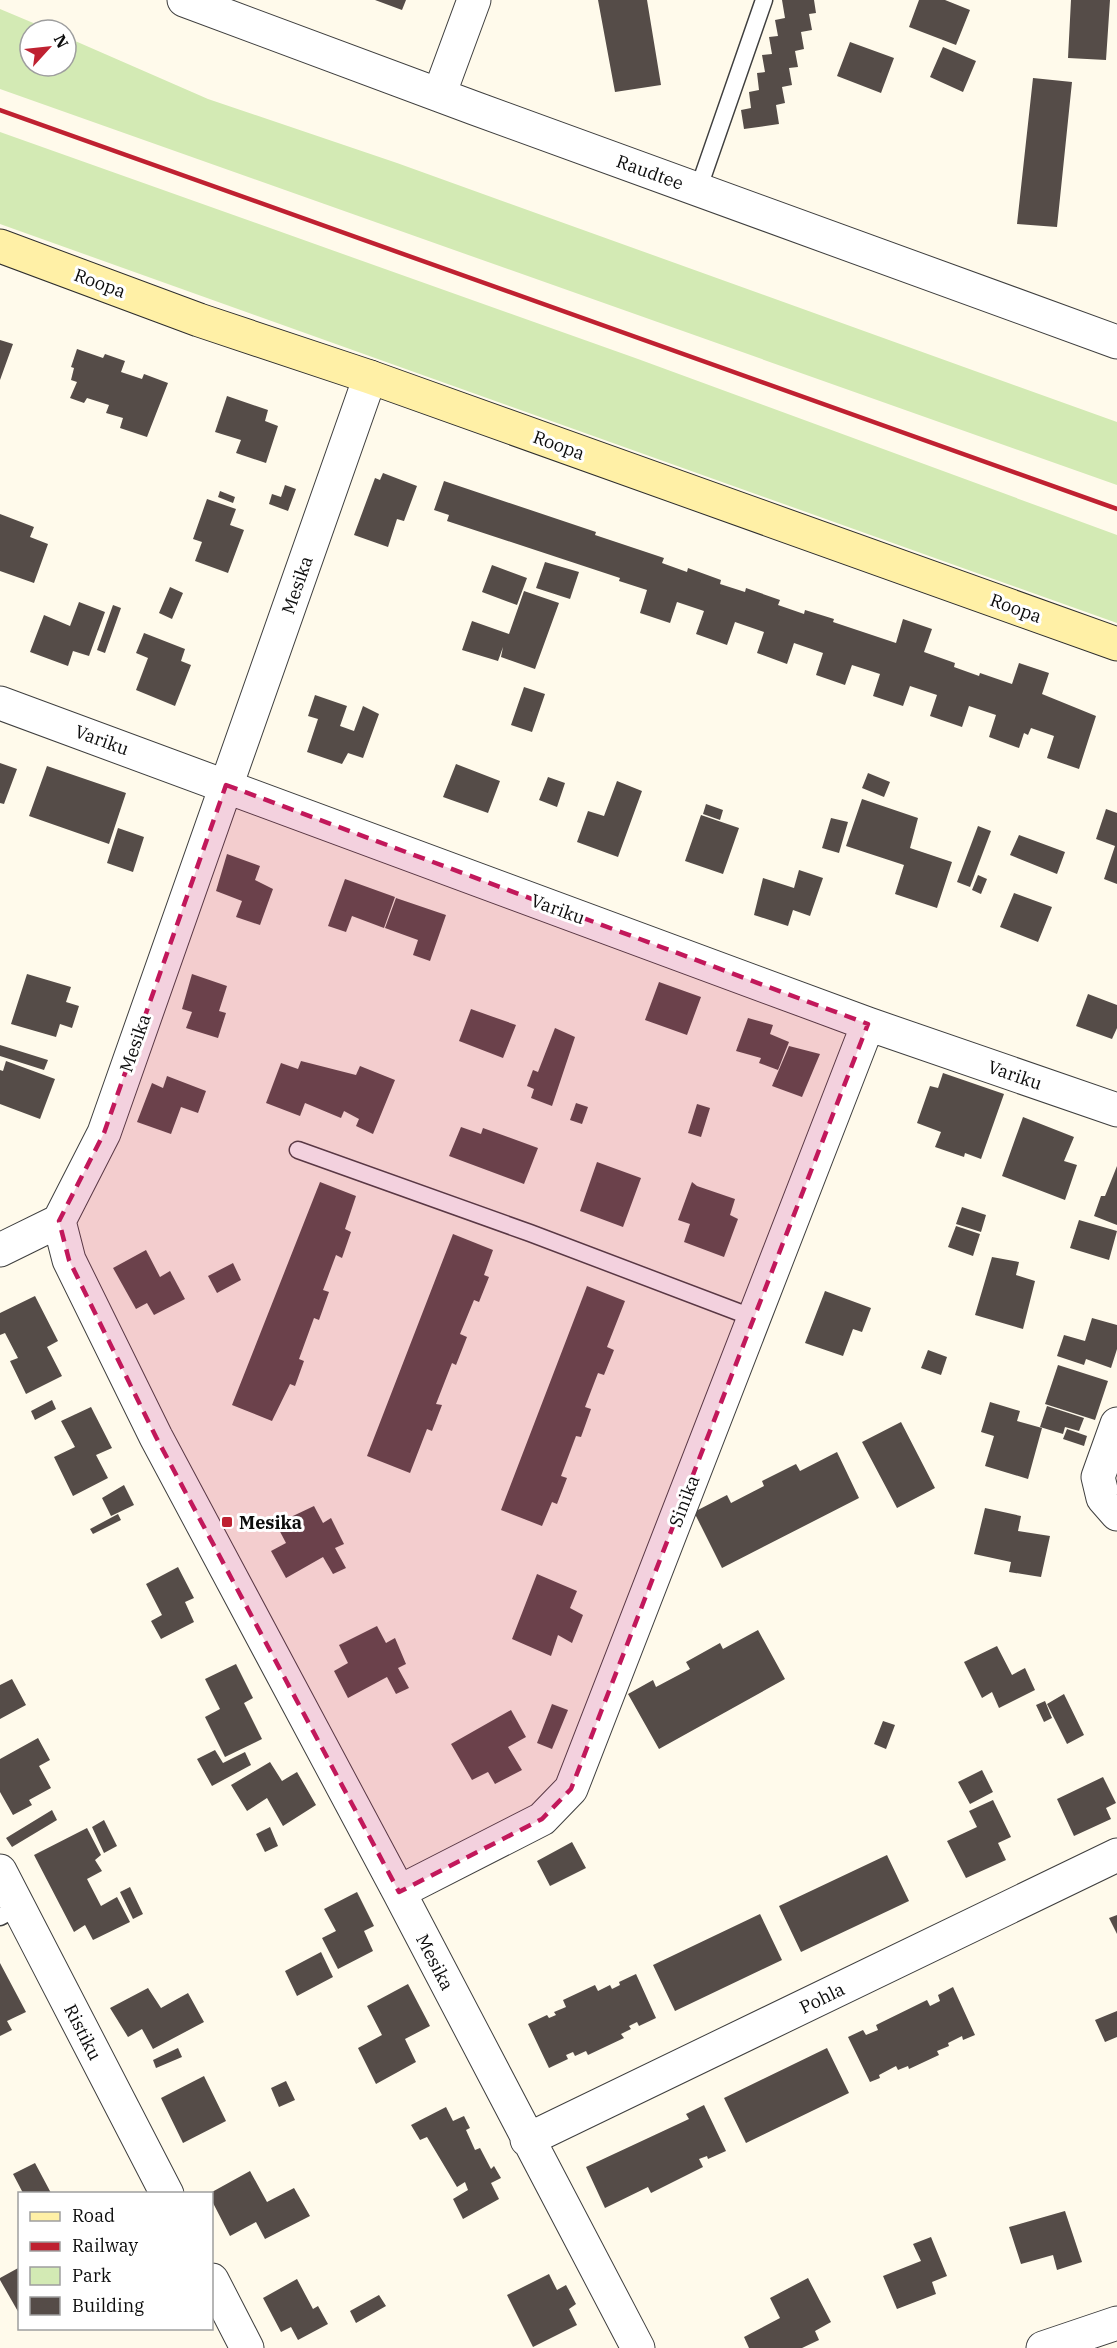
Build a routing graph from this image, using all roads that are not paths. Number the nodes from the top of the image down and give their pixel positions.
1 (184, 0) edge
2 (474, 0) edge
3 (764, 0) edge
4 (439, 95) junction
5 (699, 190) junction
6 (0, 246) edge
7 (1117, 342) edge
8 (369, 377) junction
9 (1117, 644) edge
10 (0, 704) edge
11 (226, 786) junction
12 (868, 1024) junction
13 (1117, 1110) edge
14 (298, 1150) dead end
15 (59, 1221) junction
16 (0, 1250) edge
17 (754, 1318) junction
18 (1117, 1424) edge
19 (1117, 1514) edge
20 (1117, 1856) edge
21 (0, 1872) edge
22 (399, 1892) junction
23 (9, 1912) edge
24 (527, 2140) junction
25 (166, 2192) edge
26 (213, 2282) edge
27 (1117, 2323) edge
28 (247, 2348) edge
29 (638, 2348) edge
30 (1043, 2348) edge

1 - 4 street, Raudtee
2 - 4 street
3 - 5 lane
4 - 5 street, Raudtee
5 - 7 street, Raudtee
6 - 8 street, Roopa
8 - 9 street, Roopa
8 - 11 street, Mesika
10 - 11 street, Variku
11 - 12 street, Variku
11 - 15 street, Mesika
12 - 13 street, Variku
12 - 17 street, Sinika
14 - 17 lane
15 - 16 street
15 - 22 street, Mesika
17 - 22 street, Sinika
18 - 19 street
20 - 24 street, Pohla
21 - 23 street, Ristiku
22 - 24 street, Mesika
23 - 25 street, Ristiku
24 - 29 street, Mesika
26 - 28 street
27 - 30 street

